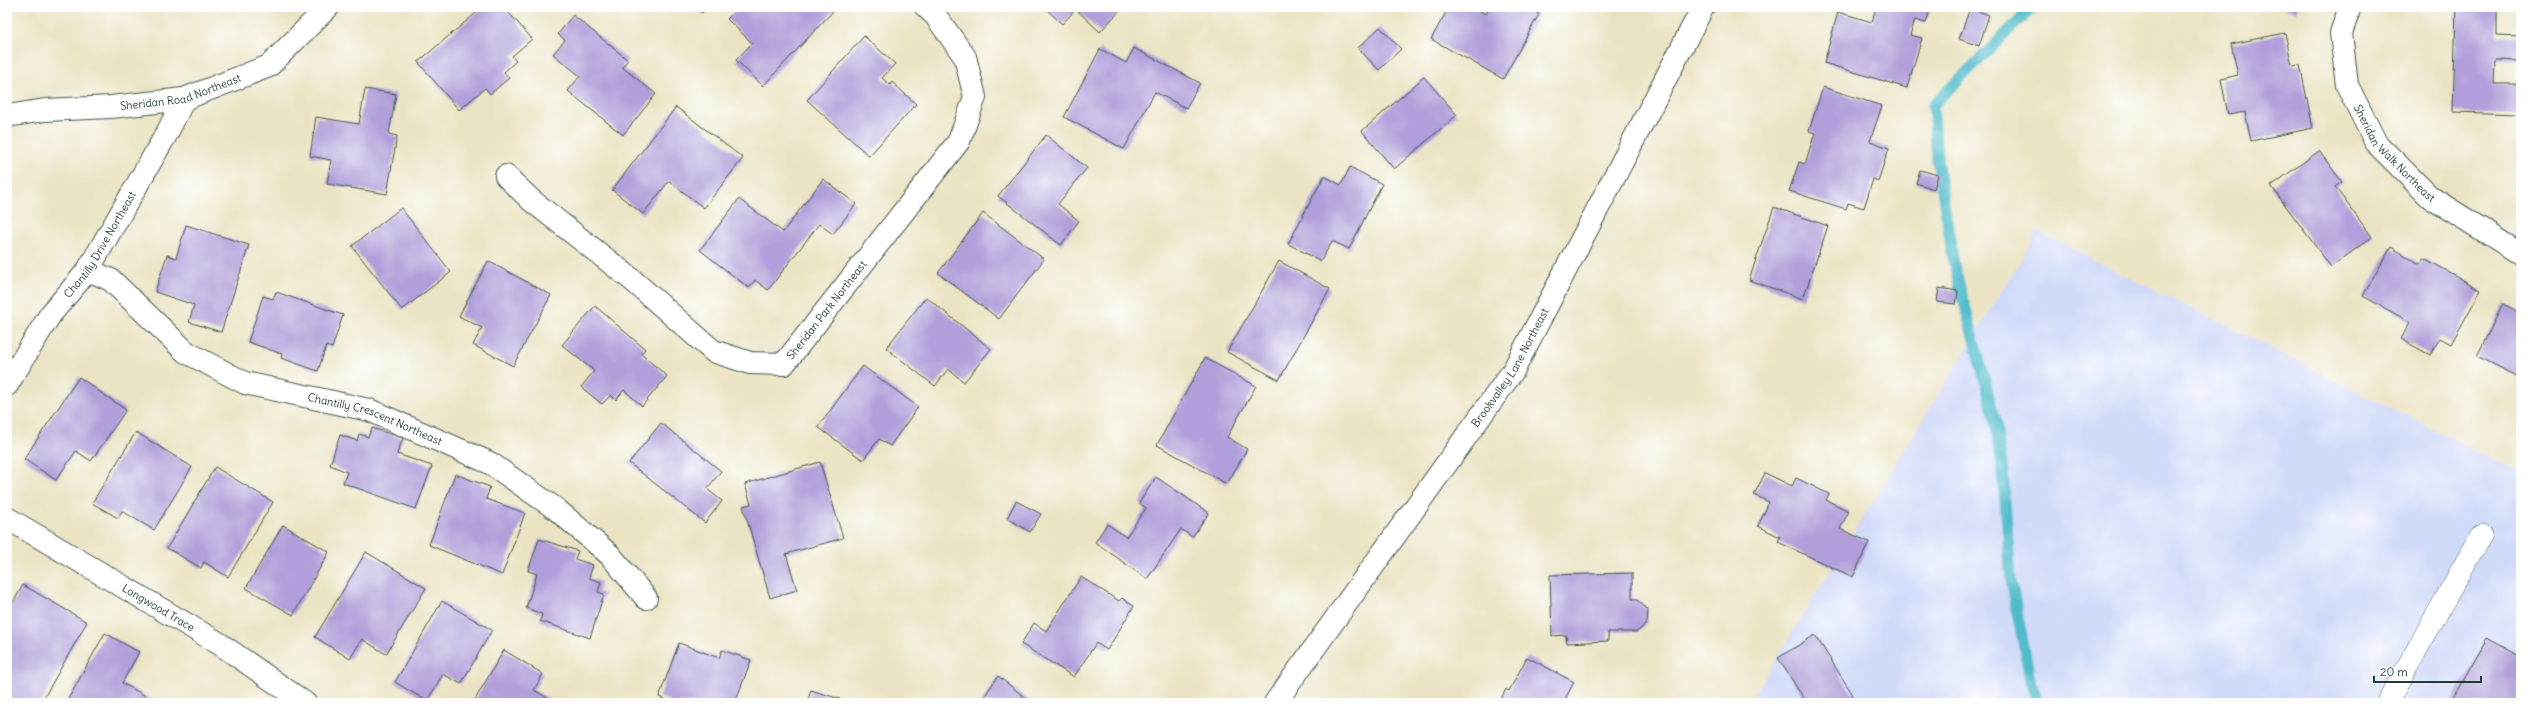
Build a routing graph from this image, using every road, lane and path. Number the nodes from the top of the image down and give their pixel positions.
1 (328, 7) edge
2 (926, 7) edge
3 (1703, 7) edge
4 (2350, 7) edge
5 (184, 99) junction
6 (7, 116) edge
7 (506, 176) dead end
8 (2521, 254) edge
9 (88, 270) junction
10 (7, 385) edge
11 (7, 518) edge
12 (2482, 535) dead end
13 (646, 598) dead end
14 (305, 703) edge
15 (1275, 703) edge
16 (2387, 703) edge

1 - 5 street, Sheridan Road Northeast
2 - 7 street, Sheridan Park Northeast
3 - 15 street, Brookvalley Lane Northeast
4 - 8 street, Sheridan Walk Northeast
5 - 6 street, Sheridan Road Northeast
5 - 9 street, Chantilly Drive Northeast
9 - 10 street, Chantilly Drive Northeast
9 - 13 street, Chantilly Crescent Northeast
11 - 14 street, Longwood Trace
12 - 16 lane

